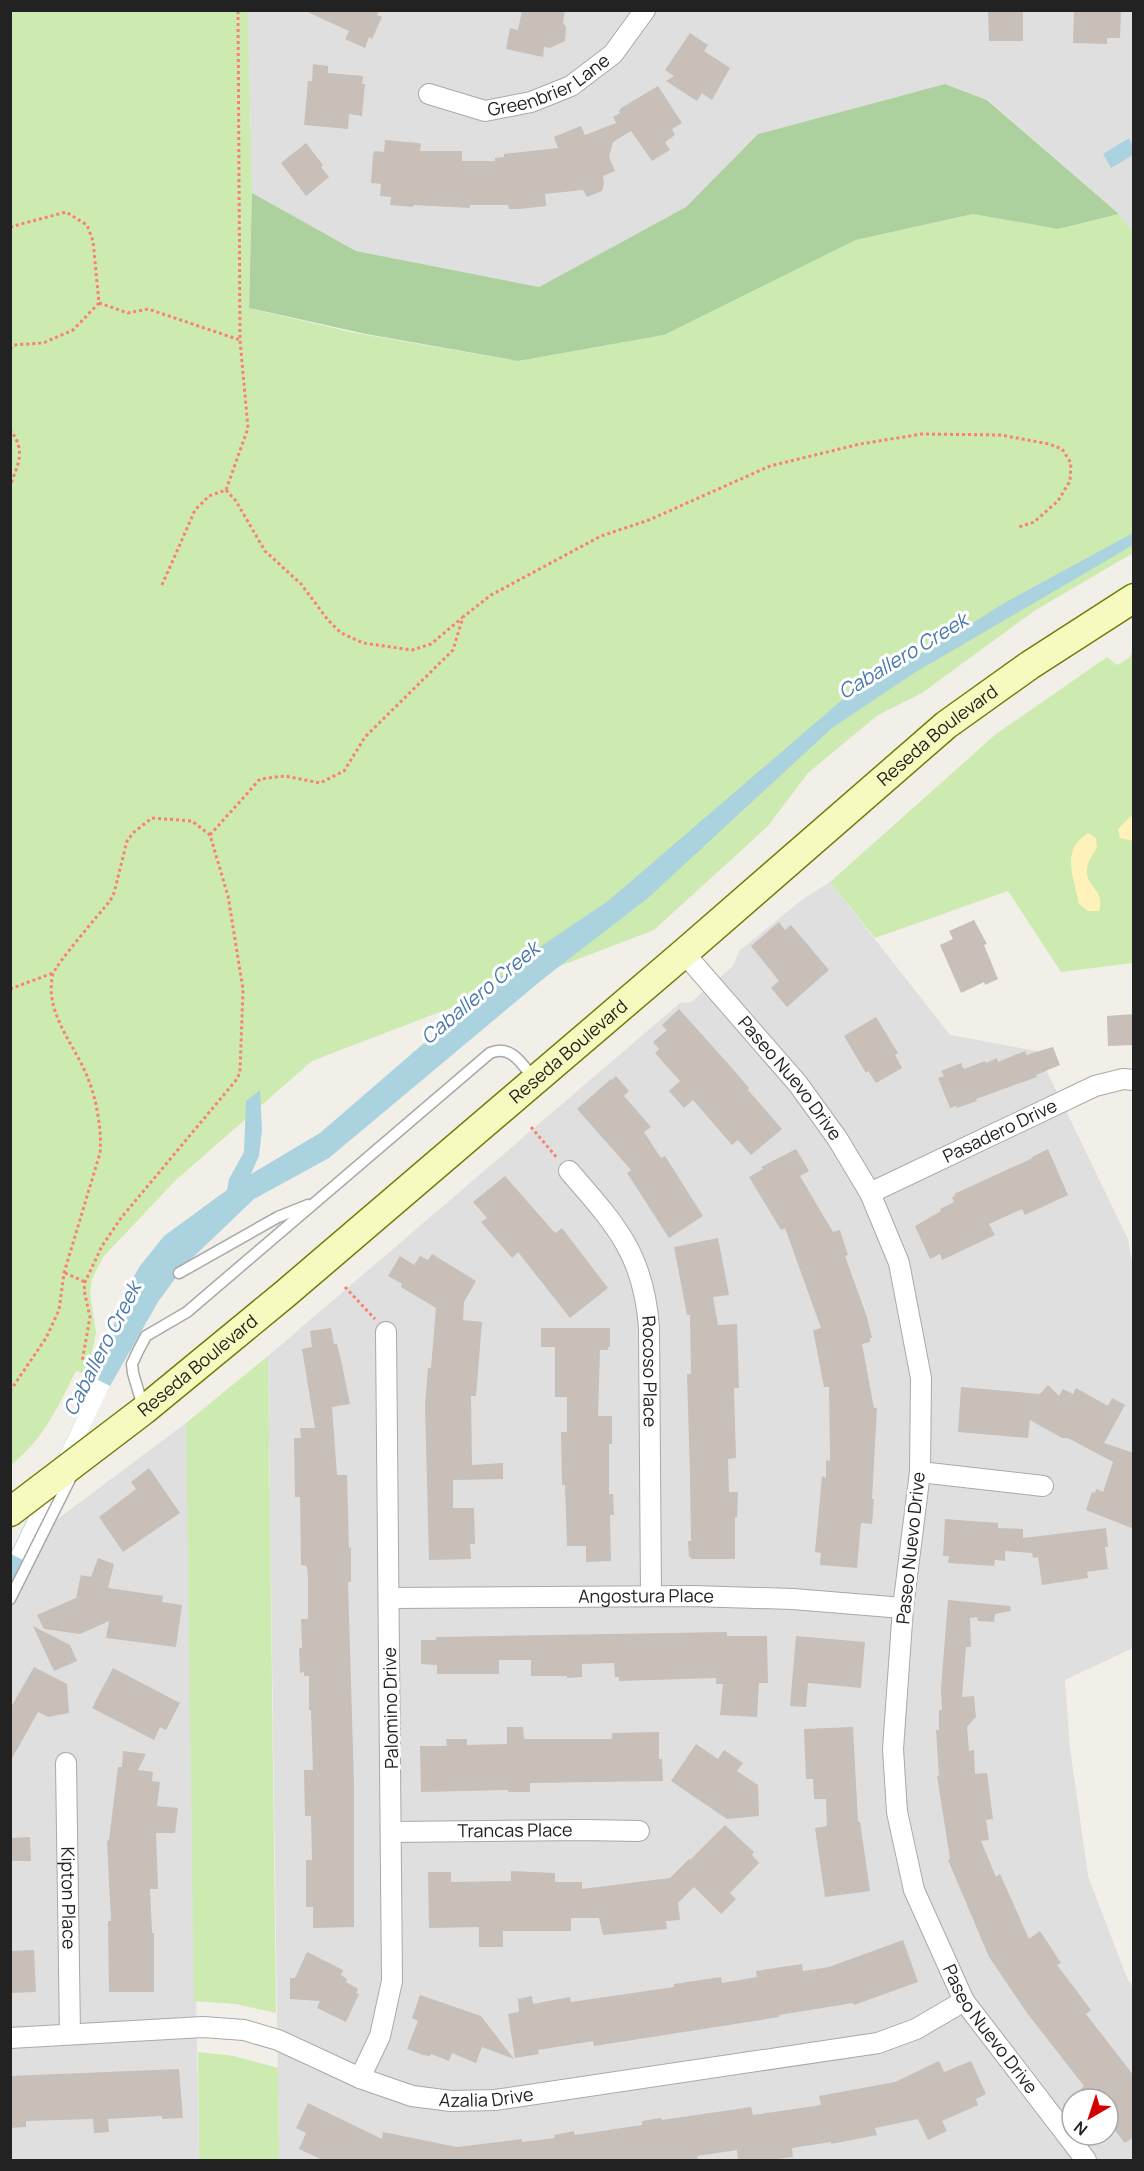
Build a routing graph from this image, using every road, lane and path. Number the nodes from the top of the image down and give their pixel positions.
1 (238, 10) edge
2 (645, 10) edge
3 (429, 94) dead end
4 (10, 227) edge
5 (99, 303) junction
6 (240, 339) junction
7 (12, 343) edge
8 (10, 349) edge
9 (10, 429) edge
10 (10, 486) edge
11 (226, 490) junction
12 (1019, 527) dead end
13 (162, 585) dead end
14 (1134, 598) edge
15 (464, 617) junction
16 (210, 835) junction
17 (684, 953) junction
18 (54, 972) junction
19 (10, 988) edge
20 (535, 1080) junction
21 (1134, 1080) edge
22 (531, 1127) dead end
23 (569, 1171) joint
24 (870, 1193) junction
25 (317, 1201) junction
26 (64, 1273) junction
27 (179, 1273) dead end
28 (85, 1282) junction
29 (345, 1287) dead end
30 (386, 1332) joint
31 (82, 1362) dead end
32 (10, 1391) edge
33 (144, 1410) junction
34 (75, 1462) junction
35 (920, 1473) junction
36 (1043, 1486) dead end
37 (12, 1514) edge
38 (651, 1596) junction
39 (390, 1598) junction
40 (10, 1599) edge
41 (903, 1608) junction
42 (66, 1763) dead end
43 (639, 1832) dead end
44 (392, 1833) junction
45 (964, 2001) junction
46 (70, 2034) junction
47 (10, 2038) edge
48 (360, 2078) junction
49 (1086, 2160) edge

1 - 6 path
2 - 3 street, Greenbrier Lane
4 - 5 path
5 - 6 path
5 - 7 path
6 - 11 path
7 - 8 path
9 - 10 path
11 - 13 path
11 - 15 path
12 - 15 path
14 - 17 main road, Reseda Boulevard
15 - 16 path
16 - 18 path
16 - 28 path
17 - 20 main road, Reseda Boulevard
17 - 24 street, Paseo Nuevo Drive
18 - 19 path
18 - 26 path
20 - 25 lane
20 - 33 main road, Reseda Boulevard
21 - 24 street, Pasadero Drive
22 - 23 path
23 - 38 street, Rocoso Place
24 - 35 street, Paseo Nuevo Drive
25 - 27 lane
25 - 33 lane
26 - 28 path
26 - 32 path
28 - 31 path
29 - 30 path
30 - 39 street, Palomino Drive
33 - 34 main road, Reseda Boulevard
34 - 37 main road, Reseda Boulevard
34 - 40 lane
35 - 36 street
35 - 41 street, Paseo Nuevo Drive
38 - 39 street, Angostura Place
38 - 41 street, Angostura Place
39 - 44 street, Palomino Drive
41 - 45 street, Paseo Nuevo Drive
42 - 46 street, Kipton Place
43 - 44 street, Trancas Place
44 - 48 street, Palomino Drive
45 - 48 street, Azalia Drive
45 - 49 street, Paseo Nuevo Drive
46 - 47 street, Azalia Drive
46 - 48 street, Azalia Drive

